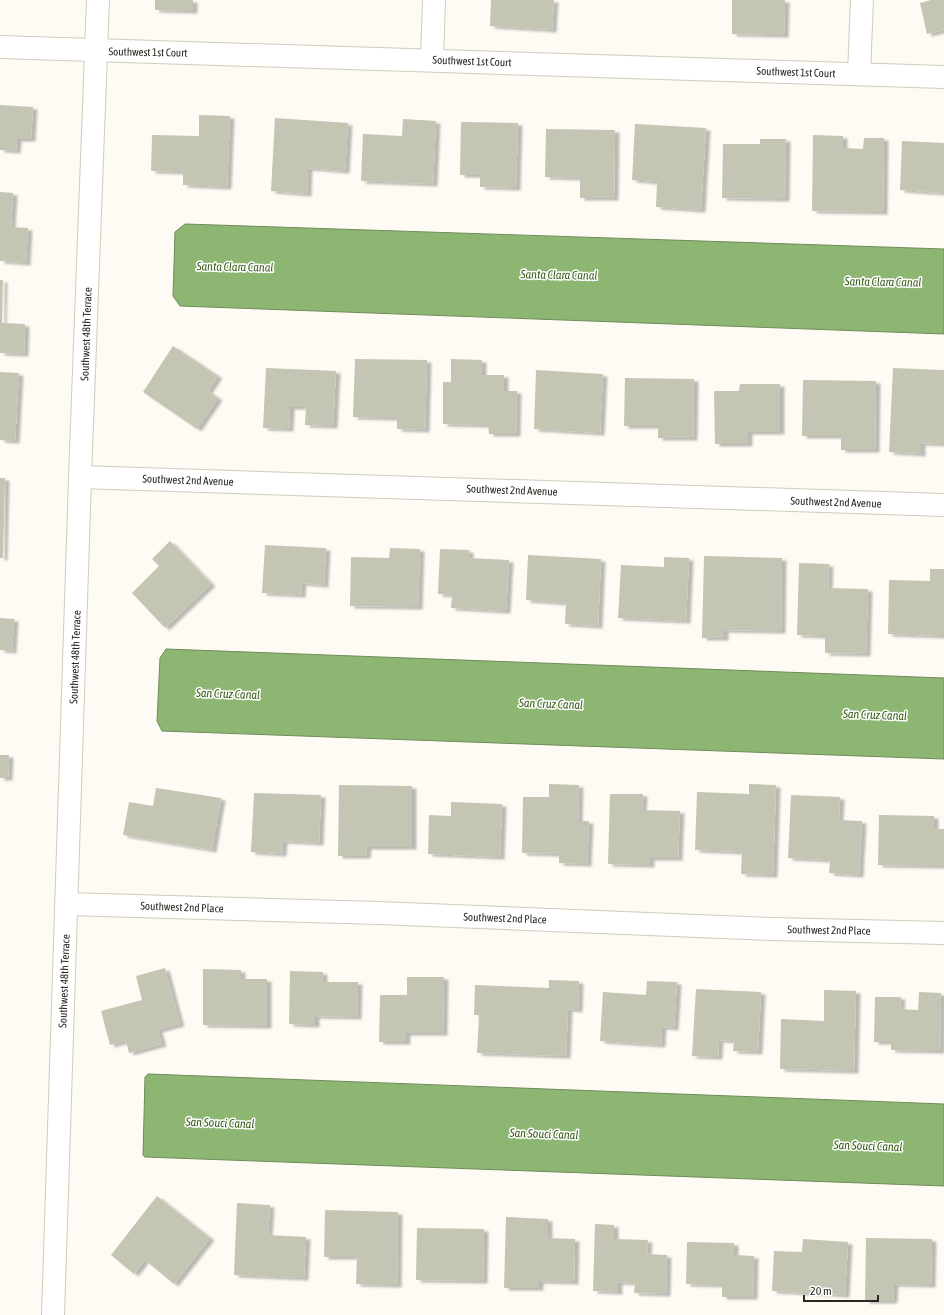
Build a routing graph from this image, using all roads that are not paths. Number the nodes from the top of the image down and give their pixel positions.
1 (98, 0) edge
2 (434, 0) edge
3 (862, 0) edge
4 (0, 47) edge
5 (96, 51) junction
6 (432, 60) junction
7 (859, 74) junction
8 (944, 77) edge
9 (80, 477) junction
10 (944, 505) edge
11 (67, 904) junction
12 (944, 933) edge
13 (53, 1315) edge

1 - 5 street, Southwest 48th Terrace
2 - 6 street
3 - 7 street
4 - 5 street, Southwest 1st Court
5 - 6 street, Southwest 1st Court
5 - 9 street, Southwest 48th Terrace
6 - 7 street, Southwest 1st Court
7 - 8 street, Southwest 1st Court
9 - 10 street, Southwest 2nd Avenue
9 - 11 street, Southwest 48th Terrace
11 - 12 street, Southwest 2nd Place
11 - 13 street, Southwest 48th Terrace

